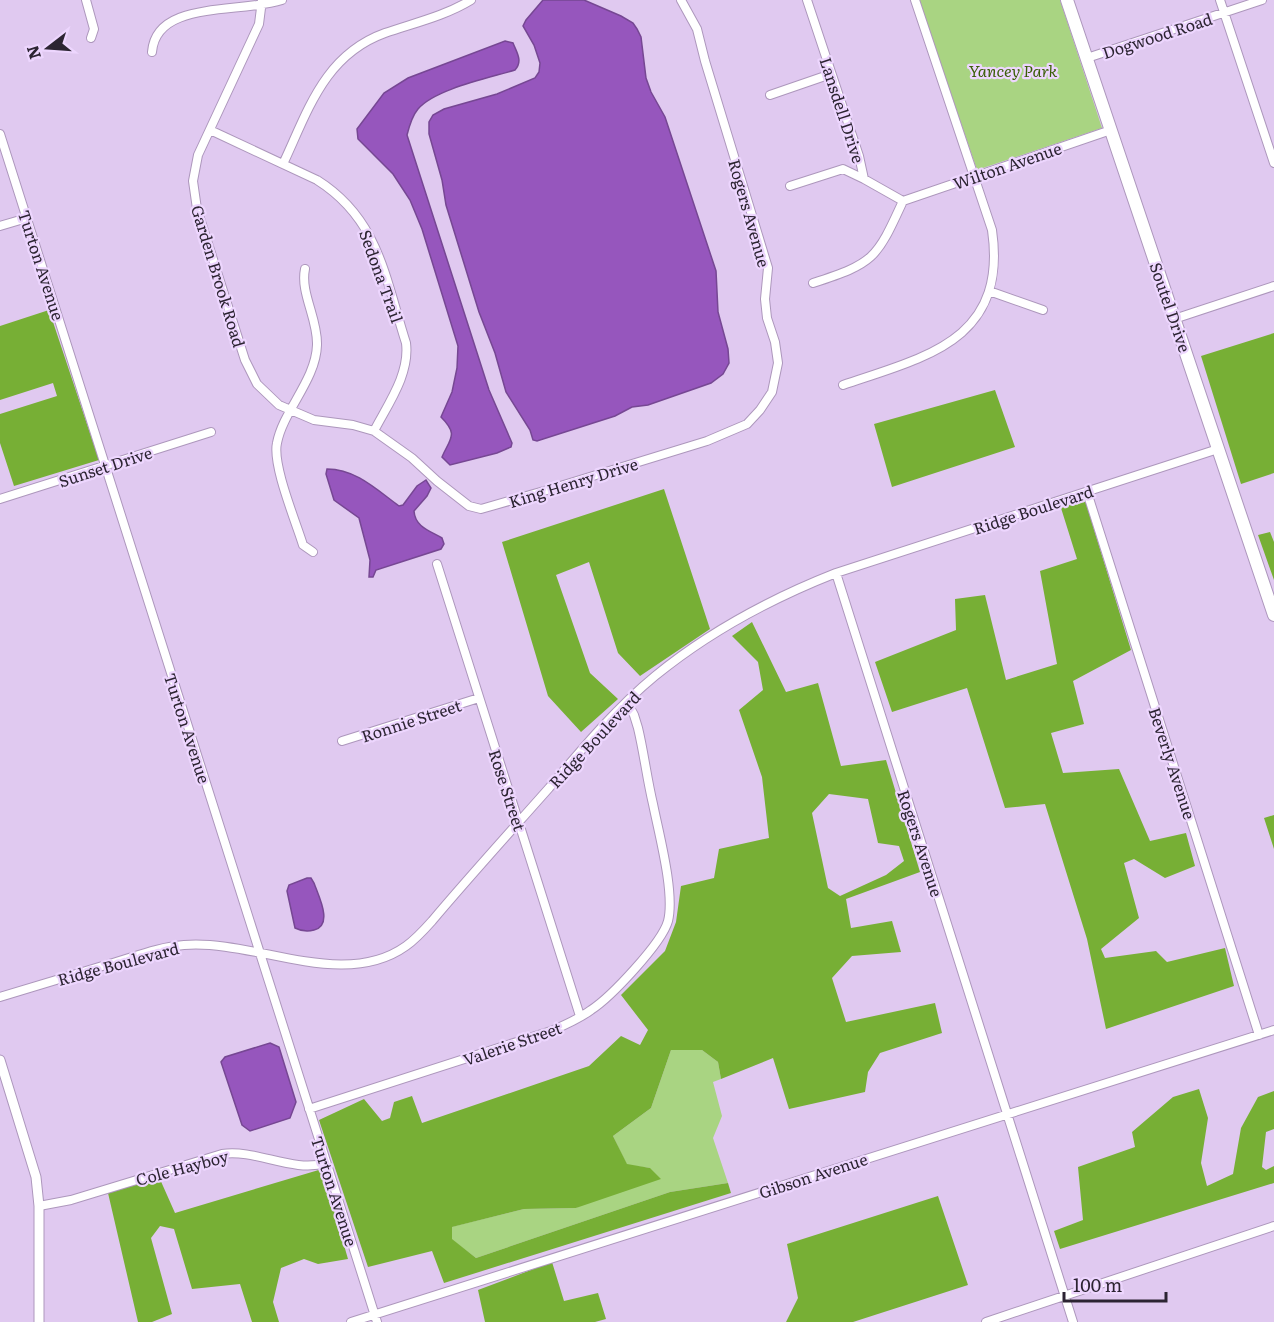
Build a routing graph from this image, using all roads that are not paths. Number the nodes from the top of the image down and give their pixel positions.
1 (86, 0) edge
2 (282, 0) edge
3 (471, 0) edge
4 (681, 0) edge
5 (807, 0) edge
6 (915, 0) edge
7 (1067, 0) edge
8 (1220, 0) edge
9 (1262, 0) edge
10 (262, 2) edge
11 (1224, 14) junction
12 (91, 38) dead end
13 (152, 52) dead end
14 (1087, 58) junction
15 (831, 74) junction
16 (770, 95) dead end
17 (210, 130) junction
18 (1111, 130) junction
19 (0, 134) edge
20 (1274, 163) edge
21 (283, 164) junction
22 (974, 176) junction
23 (864, 179) junction
24 (790, 186) dead end
25 (903, 201) junction
26 (27, 218) junction
27 (0, 226) edge
28 (305, 269) dead end
29 (813, 283) dead end
30 (1274, 286) edge
31 (989, 291) junction
32 (1043, 310) dead end
33 (1174, 319) junction
34 (843, 385) dead end
35 (292, 411) junction
36 (747, 424) joint
37 (374, 431) junction
38 (211, 432) dead end
39 (1218, 449) junction
40 (412, 458) joint
41 (105, 466) junction
42 (1087, 492) junction
43 (0, 499) edge
44 (313, 552) dead end
45 (438, 564) dead end
46 (836, 573) junction
47 (1274, 615) edge
48 (479, 698) junction
49 (627, 702) junction
50 (342, 741) dead end
51 (519, 822) junction
52 (260, 952) junction
53 (0, 997) edge
54 (580, 1016) junction
55 (1274, 1030) edge
56 (1259, 1035) junction
57 (0, 1060) edge
58 (309, 1109) junction
59 (1007, 1113) junction
60 (326, 1163) junction
61 (39, 1206) junction
62 (1274, 1226) edge
63 (1065, 1296) junction
64 (375, 1318) edge
65 (39, 1322) edge
66 (351, 1322) edge
67 (986, 1322) edge
68 (1073, 1322) edge

1 - 12 street
2 - 10 street
3 - 21 street
4 - 36 street, Rogers Avenue
5 - 15 street, Lansdell Drive
6 - 22 street
7 - 14 main road, Soutel Drive
8 - 11 street
9 - 11 street, Dogwood Road
10 - 13 street
10 - 17 street, Garden Brook Road
11 - 14 street, Dogwood Road
11 - 20 street
14 - 18 main road, Soutel Drive
15 - 16 street
15 - 23 street, Lansdell Drive
17 - 21 street, Sedona Trail
17 - 35 street, Garden Brook Road
18 - 22 street, Wilton Avenue
18 - 33 main road, Soutel Drive
19 - 26 street, Turton Avenue
21 - 37 street, Sedona Trail
22 - 25 street, Wilton Avenue
22 - 31 street
23 - 24 street
23 - 25 street, Lansdell Drive
25 - 29 street
26 - 27 street
26 - 41 street, Turton Avenue
28 - 35 street
30 - 33 street
31 - 32 street
31 - 34 street
33 - 39 main road, Soutel Drive
35 - 37 street, Garden Brook Road
35 - 44 street
36 - 40 street, King Henry Drive
37 - 40 street, Garden Brook Road
38 - 41 street, Sunset Drive
39 - 42 street, Ridge Boulevard
39 - 47 main road, Soutel Drive
41 - 43 street, Sunset Drive
41 - 52 street, Turton Avenue
42 - 46 street, Ridge Boulevard
42 - 56 street, Beverly Avenue
45 - 48 street, Rose Street
46 - 49 street, Ridge Boulevard
46 - 59 street, Rogers Avenue
48 - 50 street, Ronnie Street
48 - 51 street, Rose Street
49 - 51 street, Ridge Boulevard
49 - 54 street, Valerie Street
51 - 52 street, Ridge Boulevard
51 - 54 street, Rose Street
52 - 53 street, Ridge Boulevard
52 - 58 street, Turton Avenue
54 - 58 street, Valerie Street
55 - 56 street, Gibson Avenue
56 - 59 street, Gibson Avenue
57 - 61 street
58 - 60 street, Turton Avenue
59 - 63 street, Rogers Avenue
59 - 64 street, Gibson Avenue
60 - 61 street, Cole Hayboy
60 - 64 street, Turton Avenue
61 - 65 street
62 - 63 street
63 - 67 street
63 - 68 street, Rogers Avenue
64 - 66 street, Gibson Avenue

